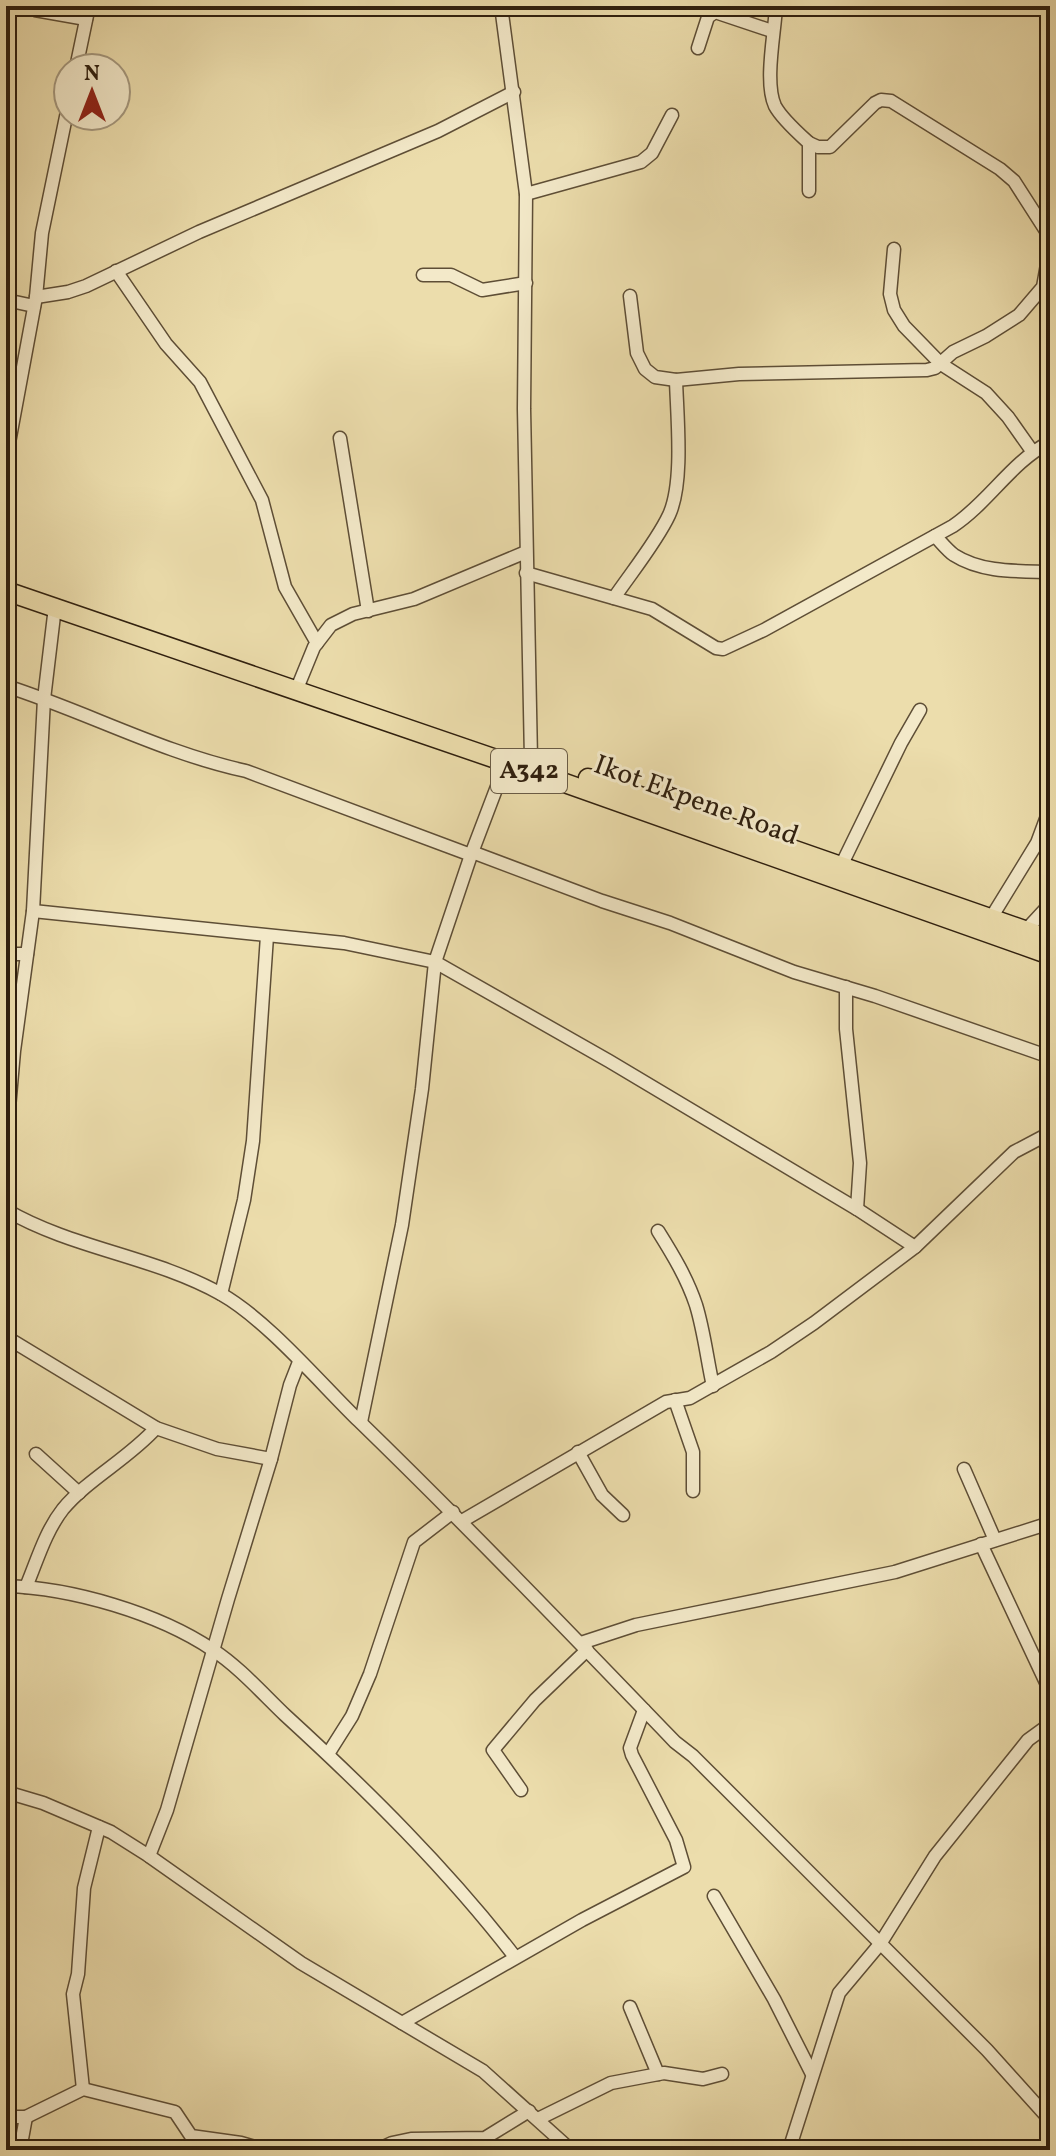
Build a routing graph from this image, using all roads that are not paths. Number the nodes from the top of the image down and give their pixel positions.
1 (26, 6) edge
2 (501, 6) edge
3 (776, 6) edge
4 (88, 13) edge
5 (772, 31) junction
6 (698, 48) dead end
7 (79, 52) edge
8 (514, 92) junction
9 (672, 115) dead end
10 (63, 132) edge
11 (809, 143) junction
12 (809, 191) dead end
13 (526, 194) junction
14 (894, 249) dead end
15 (116, 271) junction
16 (423, 275) dead end
17 (526, 283) junction
18 (630, 296) dead end
19 (6, 300) edge
20 (35, 302) junction
21 (941, 364) junction
22 (676, 380) junction
23 (340, 438) dead end
24 (1050, 442) edge
25 (1032, 451) junction
26 (6, 459) edge
27 (935, 536) junction
28 (526, 552) junction
29 (1050, 572) edge
30 (526, 573) junction
31 (6, 579) edge
32 (6, 591) edge
33 (614, 598) junction
34 (55, 607) junction
35 (368, 611) junction
36 (317, 643) junction
37 (6, 686) edge
38 (299, 686) junction
39 (44, 699) junction
40 (920, 710) dead end
41 (531, 759) junction
42 (506, 763) junction
43 (1050, 808) edge
44 (472, 853) junction
45 (841, 866) junction
46 (1050, 904) edge
47 (33, 911) junction
48 (991, 918) junction
49 (1026, 930) junction
50 (267, 936) junction
51 (1050, 939) edge
52 (6, 954) edge
53 (27, 954) junction
54 (1050, 955) edge
55 (435, 962) junction
56 (846, 987) junction
57 (1050, 1057) edge
58 (8, 1092) edge
59 (1050, 1133) edge
60 (6, 1142) edge
61 (857, 1209) junction
62 (6, 1210) edge
63 (658, 1231) dead end
64 (915, 1247) junction
65 (221, 1294) junction
66 (6, 1337) edge
67 (299, 1362) junction
68 (713, 1386) junction
69 (675, 1400) junction
70 (361, 1422) junction
71 (156, 1428) junction
72 (578, 1452) junction
73 (36, 1454) dead end
74 (271, 1459) junction
75 (964, 1469) dead end
76 (693, 1491) dead end
77 (79, 1493) junction
78 (623, 1515) dead end
79 (458, 1516) junction
80 (1050, 1523) edge
81 (995, 1540) junction
82 (981, 1544) junction
83 (6, 1586) edge
84 (26, 1587) junction
85 (584, 1647) junction
86 (214, 1650) junction
87 (1050, 1691) edge
88 (644, 1710) junction
89 (1049, 1726) edge
90 (328, 1754) junction
91 (521, 1790) dead end
92 (6, 1792) edge
93 (99, 1827) junction
94 (149, 1856) junction
95 (714, 1896) dead end
96 (880, 1944) junction
97 (515, 1957) junction
98 (630, 2007) dead end
99 (402, 2023) junction
100 (658, 2074) junction
101 (722, 2074) dead end
102 (812, 2074) junction
103 (83, 2089) junction
104 (534, 2115) junction
105 (6, 2117) edge
106 (26, 2117) junction
107 (1050, 2120) edge
108 (20, 2150) edge
109 (265, 2150) edge
110 (377, 2150) edge
111 (571, 2150) edge
112 (789, 2150) edge

1 - 4 street
2 - 8 street
3 - 5 street
4 - 7 street
5 - 6 street
5 - 11 street
8 - 13 street
8 - 15 street
9 - 13 street
10 - 20 street
11 - 12 street
11 - 21 street
13 - 17 street
14 - 21 street
15 - 20 street
15 - 36 street
16 - 17 street
17 - 28 street
18 - 22 street
19 - 20 street
20 - 26 street
21 - 22 street
21 - 25 street
22 - 33 street
23 - 35 street
24 - 25 street
25 - 27 street
27 - 29 street
27 - 33 street
28 - 30 street
28 - 35 street
30 - 33 street
30 - 41 street
31 - 38 highway, Ikot Ekpene Road / A342
32 - 34 highway, Ikot Ekpene Road / A342
34 - 38 highway, Ikot Ekpene Road / A342
34 - 39 street
35 - 36 street
36 - 38 street
37 - 39 street
38 - 41 highway, Ikot Ekpene Road / A342
38 - 42 highway, Ikot Ekpene Road / A342
39 - 44 street
39 - 47 street
40 - 45 street
41 - 45 highway, Ikot Ekpene Road / A342
42 - 44 street
42 - 54 highway, Ikot Ekpene Road / A342
43 - 48 street
44 - 55 street
44 - 56 street
45 - 48 highway, Ikot Ekpene Road / A342
46 - 49 street
47 - 50 street
47 - 53 street
48 - 49 highway, Ikot Ekpene Road / A342
49 - 51 highway, Ikot Ekpene Road / A342
50 - 55 street
50 - 65 street
52 - 53 street
53 - 58 street
55 - 61 street
55 - 70 street
56 - 57 street
56 - 61 street
58 - 60 street
59 - 64 street
61 - 64 street
62 - 65 street
63 - 68 street
64 - 68 street
65 - 67 street
66 - 71 street
67 - 70 street
67 - 74 street
68 - 69 street
69 - 72 street
69 - 76 street
70 - 79 street
71 - 74 street
71 - 77 street
72 - 78 street
72 - 79 street
73 - 77 street
74 - 86 street
75 - 81 street
77 - 84 street
79 - 85 street
79 - 90 street
80 - 81 street
81 - 82 street
82 - 85 street
82 - 87 street
83 - 84 street
84 - 86 street
85 - 88 street
85 - 91 street
86 - 90 street
86 - 94 street
88 - 96 street
88 - 97 street
89 - 96 street
90 - 97 street
92 - 93 street
93 - 94 street
93 - 103 street
94 - 99 street
95 - 102 street
96 - 102 street
96 - 107 street
97 - 99 street
98 - 100 street
99 - 104 street
100 - 101 street
100 - 104 street
102 - 112 street
103 - 106 street
103 - 109 street
104 - 110 street
104 - 111 street
105 - 106 street
106 - 108 street

